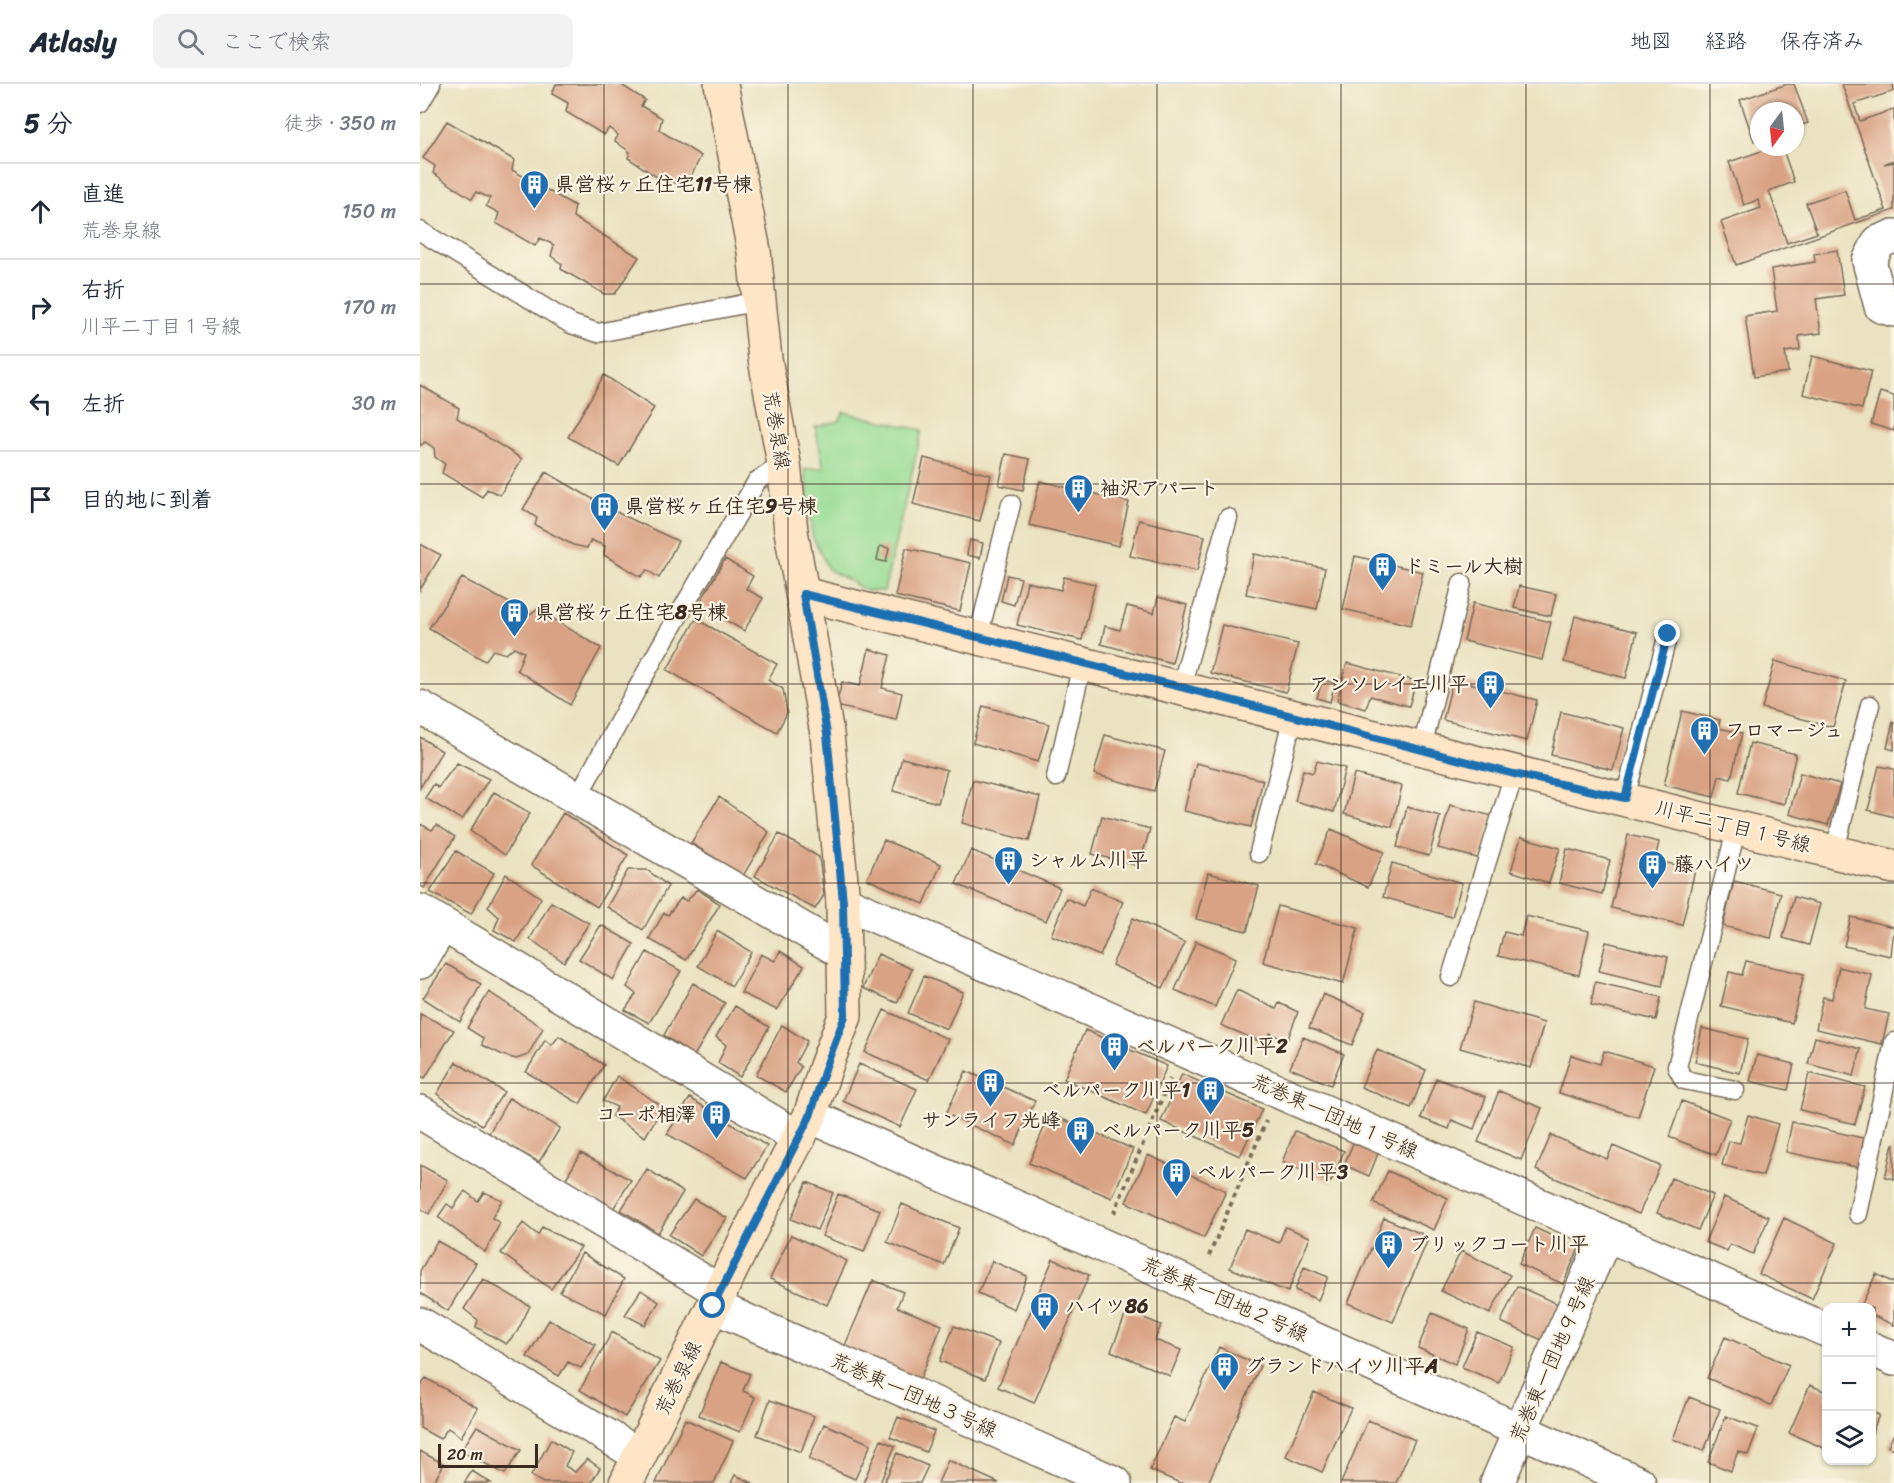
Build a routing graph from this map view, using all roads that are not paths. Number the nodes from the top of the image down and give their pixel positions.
1 (431, 84) edge
2 (721, 84) edge
3 (420, 103) edge
4 (420, 231) edge
5 (1894, 236) edge
6 (759, 301) junction
7 (1894, 310) edge
8 (784, 464) junction
9 (1011, 504) dead end
10 (1228, 518) dead end
11 (1462, 583) dead end
12 (803, 594) junction
13 (1668, 634) dead end
14 (978, 638) junction
15 (1082, 664) junction
16 (1181, 687) junction
17 (1870, 705) dead end
18 (420, 707) edge
19 (1293, 716) junction
20 (1422, 748) junction
21 (1514, 774) junction
22 (1056, 777) dead end
23 (577, 798) junction
24 (1625, 798) junction
25 (1737, 826) junction
26 (1835, 851) junction
27 (1260, 853) dead end
28 (1894, 867) edge
29 (843, 902) junction
30 (431, 918) edge
31 (844, 953) junction
32 (420, 962) edge
33 (1451, 977) dead end
34 (1894, 1042) edge
35 (1735, 1090) dead end
36 (420, 1112) edge
37 (805, 1127) junction
38 (1858, 1214) dead end
39 (1606, 1235) junction
40 (717, 1299) junction
41 (420, 1324) edge
42 (1822, 1328) edge
43 (1876, 1351) edge
44 (1894, 1359) edge
45 (1520, 1430) junction
46 (633, 1469) edge
47 (1115, 1483) edge
48 (1497, 1483) edge
49 (1639, 1483) edge

1 - 3 lane
2 - 6 street, 荒巻泉線
4 - 6 lane
5 - 7 street
6 - 8 street, 荒巻泉線
8 - 12 street, 荒巻泉線
8 - 23 lane
9 - 14 lane
10 - 16 lane
11 - 20 lane
12 - 14 street, 川平二丁目１号線
12 - 29 street, 荒巻泉線
13 - 24 lane
14 - 15 street, 川平二丁目１号線
15 - 16 street, 川平二丁目１号線
15 - 22 lane
16 - 19 street, 川平二丁目１号線
17 - 26 lane
18 - 23 street
19 - 20 street, 川平二丁目１号線
19 - 27 lane
20 - 21 street, 川平二丁目１号線
21 - 24 street, 川平二丁目１号線
21 - 33 lane
23 - 31 street
24 - 25 street, 川平二丁目１号線
25 - 26 street, 川平二丁目１号線
25 - 35 lane
26 - 28 street, 川平二丁目１号線
29 - 31 street, 荒巻泉線
29 - 39 street, 荒巻東一団地１号線
30 - 32 street
30 - 37 street, 荒巻東一団地２号線
31 - 37 street, 荒巻泉線
34 - 38 lane
36 - 40 street, 荒巻東一団地３号線
37 - 40 street, 荒巻泉線
37 - 45 street, 荒巻東一団地２号線
39 - 42 street, 荒巻東一団地１号線
39 - 45 street, 荒巻東一団地９号線
40 - 46 street, 荒巻泉線
40 - 47 street, 荒巻東一団地３号線
41 - 46 street
43 - 44 street
45 - 48 street, 荒巻東一団地９号線
45 - 49 street, 荒巻東一団地２号線

